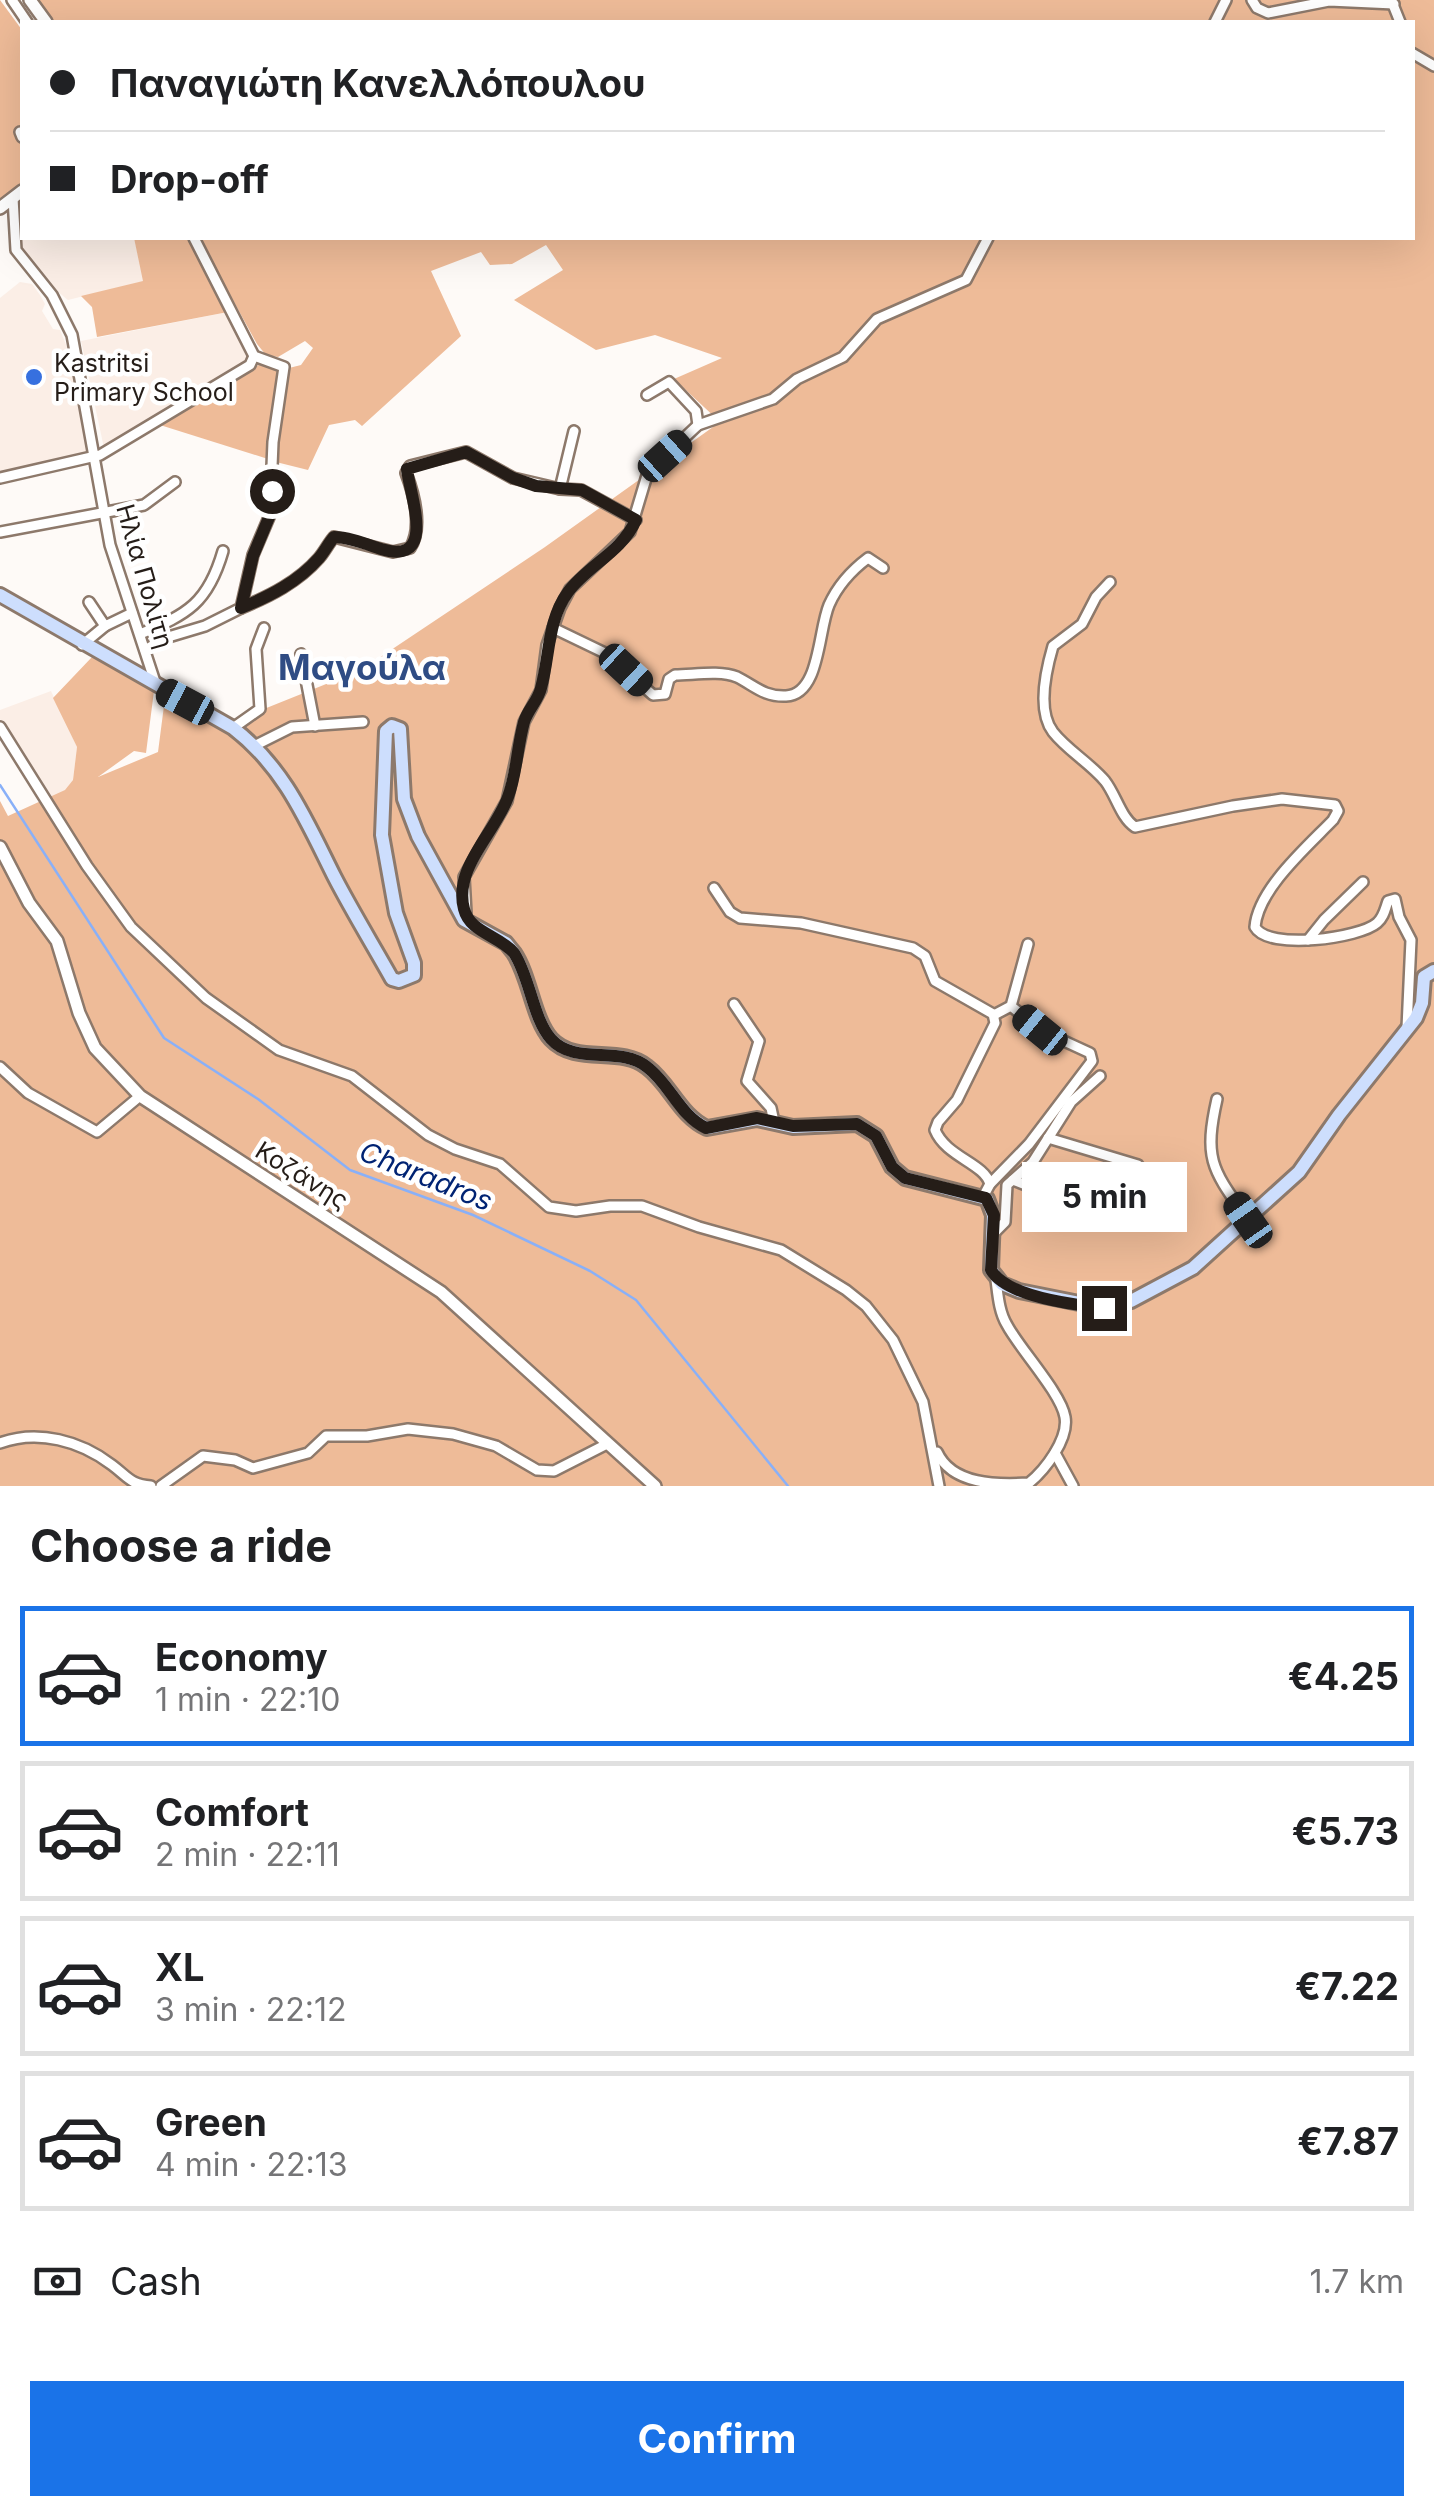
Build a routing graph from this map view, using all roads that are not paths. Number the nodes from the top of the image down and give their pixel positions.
1 (1252, 0) edge
2 (1393, 2) edge
3 (18, 194) edge
4 (0, 208) edge
5 (195, 240) edge
6 (987, 240) edge
7 (254, 356) junction
8 (647, 395) dead end
9 (698, 426) junction
10 (574, 431) dead end
11 (94, 457) junction
12 (0, 478) edge
13 (175, 482) dead end
14 (560, 489) junction
15 (104, 510) junction
16 (636, 520) junction
17 (0, 532) edge
18 (223, 550) dead end
19 (884, 568) dead end
20 (1110, 582) dead end
21 (0, 596) edge
22 (89, 602) dead end
23 (241, 608) junction
24 (132, 613) junction
25 (105, 626) junction
26 (264, 628) dead end
27 (553, 628) junction
28 (140, 634) junction
29 (82, 644) junction
30 (145, 650) junction
31 (301, 654) dead end
32 (156, 685) junction
33 (363, 722) dead end
34 (315, 726) junction
35 (0, 727) edge
36 (233, 728) junction
37 (254, 746) junction
38 (0, 847) edge
39 (1363, 882) dead end
40 (714, 888) dead end
41 (471, 925) junction
42 (1308, 940) junction
43 (1028, 944) dead end
44 (1434, 971) edge
45 (734, 1004) dead end
46 (1011, 1006) junction
47 (994, 1015) junction
48 (1408, 1030) junction
49 (0, 1067) edge
50 (1100, 1076) dead end
51 (140, 1096) junction
52 (1217, 1099) dead end
53 (774, 1122) junction
54 (1048, 1138) junction
55 (1138, 1165) dead end
56 (1013, 1180) junction
57 (987, 1190) junction
58 (1081, 1207) dead end
59 (1248, 1220) junction
60 (993, 1234) junction
61 (995, 1277) junction
62 (932, 1442) junction
63 (0, 1443) edge
64 (607, 1444) junction
65 (1055, 1453) junction
66 (152, 1486) edge
67 (161, 1486) edge
68 (655, 1486) edge
69 (939, 1486) edge
70 (1073, 1486) edge

1 - 2 street
3 - 4 street
3 - 11 street, Ηλία Πολίτη
5 - 7 street
6 - 9 street
7 - 11 street
7 - 23 street
8 - 9 street
9 - 16 street
10 - 14 street
11 - 12 street
11 - 15 street, Ηλία Πολίτη
13 - 15 street
14 - 16 street
14 - 23 street
15 - 17 street
15 - 24 street, Ηλία Πολίτη
16 - 27 street
18 - 28 street
19 - 27 street
20 - 42 street
21 - 29 main road
22 - 25 street
23 - 30 street
24 - 25 street
24 - 28 street, Ηλία Πολίτη
25 - 29 street
26 - 36 street
27 - 41 street
28 - 30 street, Ηλία Πολίτη
29 - 32 main road
30 - 32 street, Ηλία Πολίτη
31 - 34 street
32 - 36 main road
33 - 34 street
34 - 37 street
35 - 62 street
36 - 37 main road
37 - 41 main road
38 - 51 street, Κοζάνης
39 - 42 street
40 - 47 street
41 - 53 main road
42 - 48 street
43 - 46 street
44 - 48 main road
45 - 53 street
46 - 47 street
46 - 57 street
47 - 57 street
48 - 59 main road
49 - 51 street
50 - 54 street
51 - 64 street, Κοζάνης
52 - 59 street
53 - 57 main road
54 - 55 street
54 - 56 street
56 - 58 street
56 - 60 street
57 - 60 main road
59 - 61 main road
60 - 61 main road
61 - 65 street
62 - 65 street
62 - 69 street
63 - 66 street
64 - 67 street
64 - 68 street, Κοζάνης
65 - 70 street

